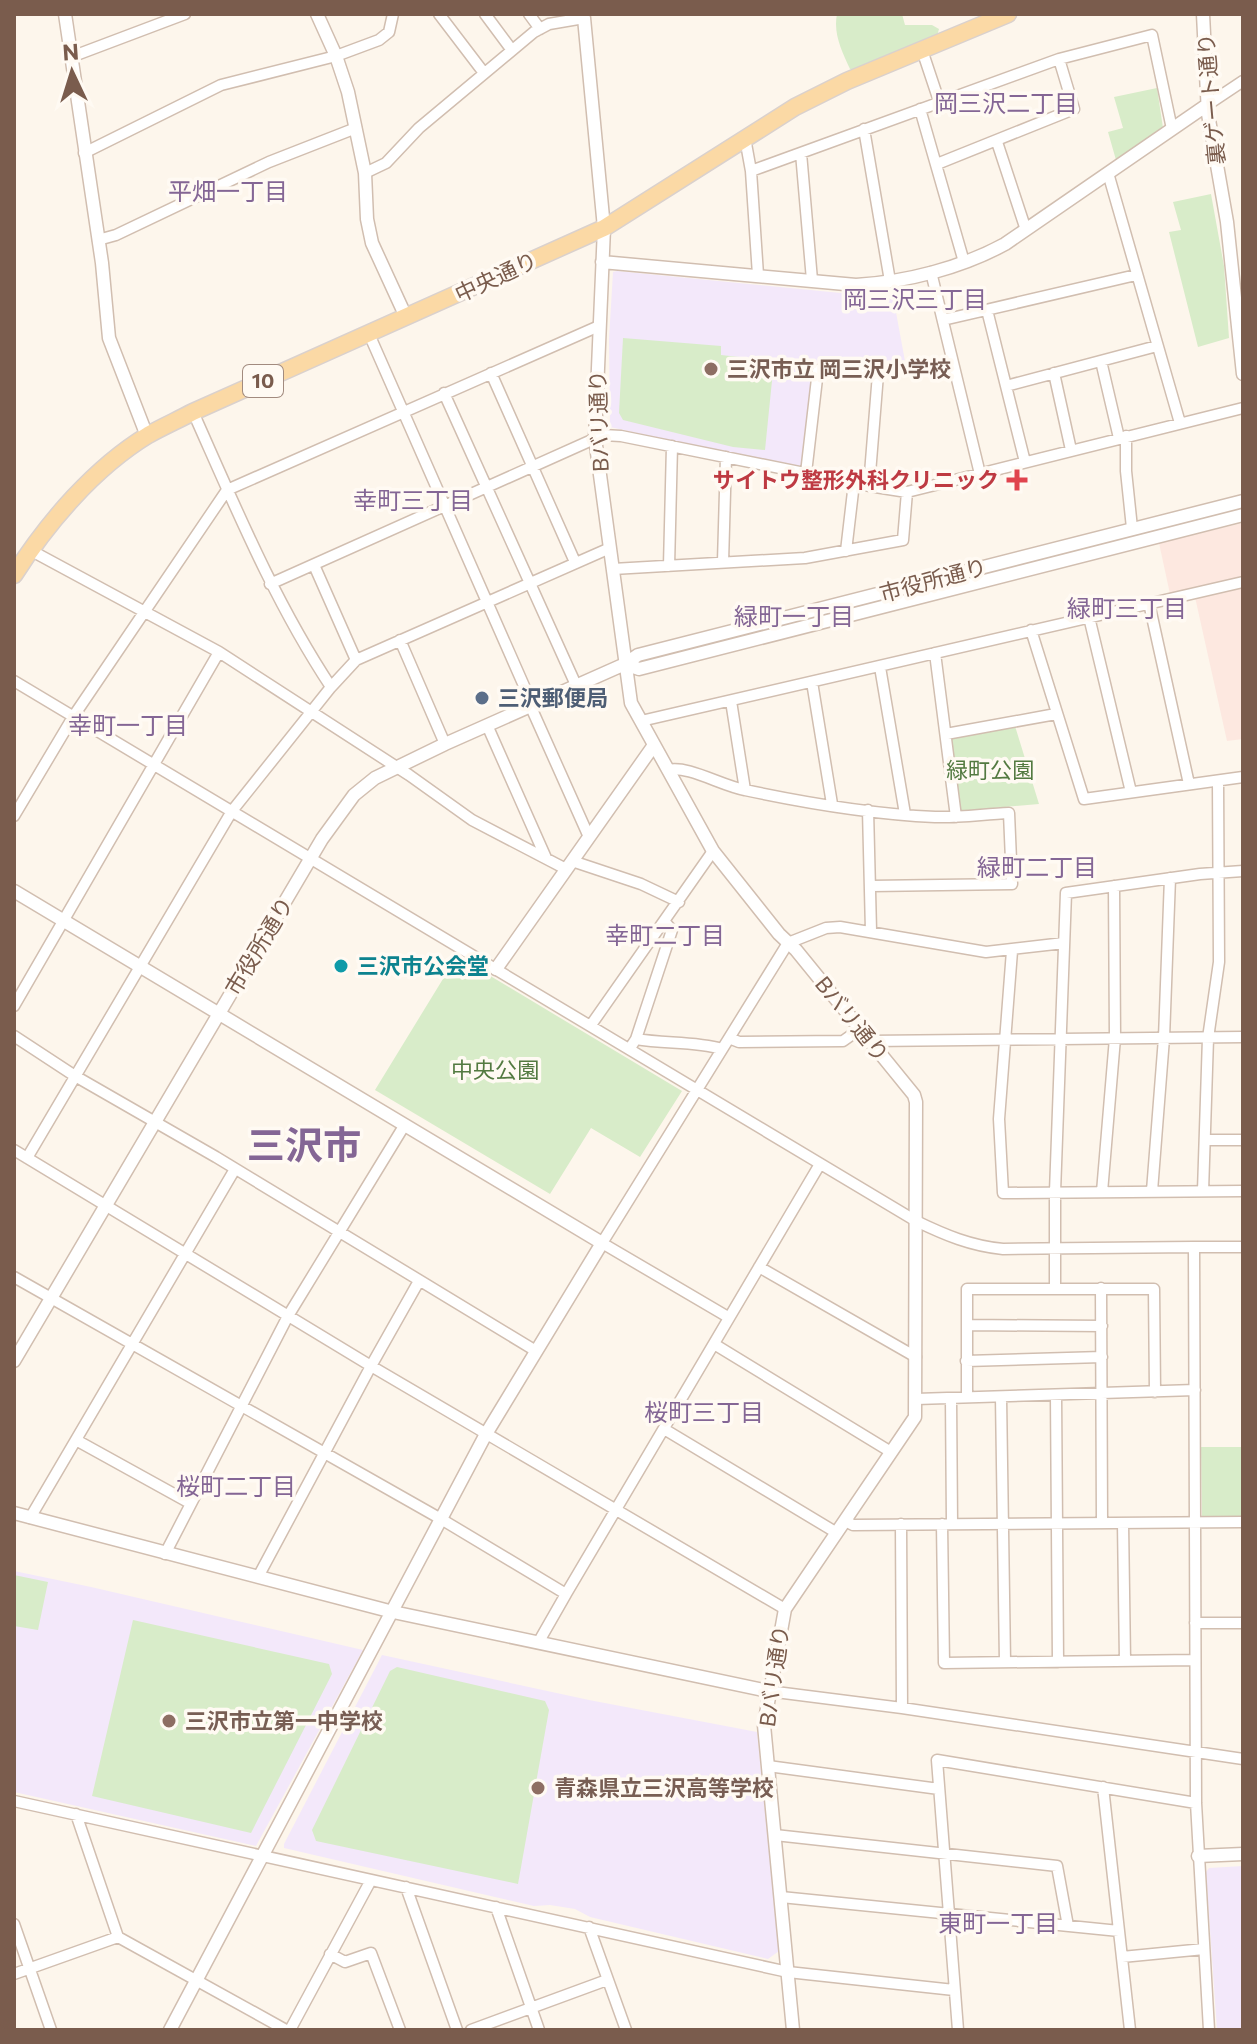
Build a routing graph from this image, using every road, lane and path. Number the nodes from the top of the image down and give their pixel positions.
1 (65, 14) edge
2 (185, 14) edge
3 (317, 14) edge
4 (393, 14) edge
5 (439, 14) edge
6 (485, 14) edge
7 (529, 14) edge
8 (1008, 14) edge
9 (1203, 14) edge
10 (584, 16) edge
11 (540, 29) junction
12 (511, 49) junction
13 (922, 50) junction
14 (336, 56) junction
15 (71, 57) junction
16 (1059, 59) junction
17 (484, 73) junction
18 (1243, 81) edge
19 (939, 101) junction
20 (1207, 105) junction
21 (920, 109) junction
22 (356, 128) junction
23 (864, 129) junction
24 (1172, 129) junction
25 (745, 138) junction
26 (997, 142) junction
27 (84, 153) junction
28 (801, 153) junction
29 (937, 164) junction
30 (751, 171) junction
31 (365, 173) junction
32 (1108, 173) junction
33 (604, 228) junction
34 (1026, 230) junction
35 (98, 240) junction
36 (602, 262) junction
37 (964, 262) junction
38 (931, 272) junction
39 (758, 275) junction
40 (1136, 275) junction
41 (812, 280) junction
42 (890, 281) junction
43 (987, 310) junction
44 (406, 317) junction
45 (943, 320) junction
46 (599, 326) junction
47 (369, 334) junction
48 (1157, 346) junction
49 (1101, 361) junction
50 (1242, 367) edge
51 (491, 373) junction
52 (1054, 373) junction
53 (1006, 386) junction
54 (444, 393) junction
55 (1243, 408) edge
56 (403, 411) junction
57 (193, 412) junction
58 (1180, 423) junction
59 (147, 436) junction
60 (1122, 437) junction
61 (595, 438) junction
62 (672, 446) junction
63 (1071, 450) junction
64 (726, 457) junction
65 (1025, 462) junction
66 (533, 467) junction
67 (806, 473) junction
68 (980, 474) junction
69 (854, 483) junction
70 (869, 486) junction
71 (487, 487) junction
72 (227, 490) junction
73 (907, 492) junction
74 (1243, 501) edge
75 (444, 506) junction
76 (1243, 515) edge
77 (1132, 528) junction
78 (610, 548) junction
79 (30, 550) junction
80 (846, 551) junction
81 (575, 562) junction
82 (723, 562) junction
83 (314, 565) junction
84 (669, 566) junction
85 (613, 569) junction
86 (14, 575) edge
87 (529, 582) junction
88 (1243, 582) edge
89 (270, 584) junction
90 (486, 602) junction
91 (1149, 603) junction
92 (146, 613) junction
93 (1089, 617) junction
94 (1031, 630) junction
95 (400, 640) junction
96 (219, 652) junction
97 (935, 653) junction
98 (356, 660) junction
99 (625, 664) junction
100 (880, 667) junction
101 (14, 681) edge
102 (812, 682) junction
103 (576, 685) junction
104 (331, 687) junction
105 (731, 701) junction
106 (531, 705) junction
107 (311, 711) junction
108 (1056, 714) junction
109 (73, 717) junction
110 (641, 721) junction
111 (487, 725) junction
112 (946, 734) junction
113 (445, 744) junction
114 (654, 745) junction
115 (152, 764) junction
116 (395, 767) junction
117 (668, 770) junction
118 (1243, 777) edge
119 (1218, 781) junction
120 (1189, 784) junction
121 (745, 790) junction
122 (1131, 792) junction
123 (832, 804) junction
124 (868, 810) junction
125 (232, 811) junction
126 (905, 814) junction
127 (14, 816) edge
128 (956, 817) junction
129 (589, 837) junction
130 (713, 851) junction
131 (311, 858) junction
132 (546, 858) junction
133 (569, 865) junction
134 (1220, 871) junction
135 (1243, 871) edge
136 (1170, 878) junction
137 (871, 886) junction
138 (1114, 886) junction
139 (14, 891) edge
140 (679, 902) junction
141 (63, 920) junction
142 (664, 921) junction
143 (871, 931) junction
144 (788, 943) junction
145 (1064, 943) junction
146 (1012, 951) junction
147 (140, 967) junction
148 (496, 969) junction
149 (14, 1006) edge
150 (219, 1014) junction
151 (591, 1025) junction
152 (860, 1029) junction
153 (14, 1036) edge
154 (1243, 1037) edge
155 (729, 1038) junction
156 (1060, 1038) junction
157 (1115, 1038) junction
158 (1164, 1038) junction
159 (1208, 1038) junction
160 (1005, 1039) junction
161 (869, 1041) junction
162 (633, 1044) junction
163 (722, 1049) junction
164 (75, 1076) junction
165 (697, 1090) junction
166 (154, 1121) junction
167 (404, 1126) junction
168 (1206, 1140) junction
169 (1243, 1140) edge
170 (14, 1150) edge
171 (27, 1158) junction
172 (820, 1164) junction
173 (235, 1169) junction
174 (1152, 1191) junction
175 (1203, 1191) junction
176 (1243, 1191) edge
177 (1055, 1192) junction
178 (1102, 1192) junction
179 (104, 1205) junction
180 (916, 1221) junction
181 (338, 1231) junction
182 (602, 1243) junction
183 (1194, 1247) junction
184 (1243, 1247) edge
185 (1054, 1248) junction
186 (187, 1253) junction
187 (759, 1267) junction
188 (14, 1277) edge
189 (419, 1281) junction
190 (1055, 1288) junction
191 (1101, 1288) junction
192 (51, 1298) junction
193 (288, 1316) junction
194 (728, 1317) junction
195 (967, 1325) junction
196 (1102, 1326) junction
197 (133, 1344) junction
198 (714, 1344) junction
199 (536, 1351) junction
200 (916, 1357) junction
201 (1102, 1357) junction
202 (14, 1361) edge
203 (966, 1361) junction
204 (371, 1366) junction
205 (1195, 1390) junction
206 (1155, 1392) junction
207 (1102, 1394) junction
208 (1056, 1395) junction
209 (967, 1397) junction
210 (1001, 1397) junction
211 (951, 1398) junction
212 (916, 1399) junction
213 (241, 1405) junction
214 (664, 1429) junction
215 (486, 1434) junction
216 (76, 1440) junction
217 (891, 1452) junction
218 (324, 1453) junction
219 (190, 1503) junction
220 (617, 1509) junction
221 (14, 1513) edge
222 (30, 1518) junction
223 (441, 1519) junction
224 (845, 1521) junction
225 (1243, 1522) edge
226 (1058, 1523) junction
227 (1102, 1523) junction
228 (1123, 1523) junction
229 (1196, 1523) junction
230 (901, 1524) junction
231 (947, 1524) junction
232 (1004, 1524) junction
233 (837, 1533) junction
234 (165, 1554) junction
235 (258, 1577) junction
236 (566, 1594) junction
237 (785, 1609) junction
238 (393, 1612) junction
239 (1195, 1623) junction
240 (1243, 1623) edge
241 (538, 1643) junction
242 (1195, 1660) junction
243 (1125, 1661) junction
244 (1005, 1662) junction
245 (1058, 1662) junction
246 (768, 1691) junction
247 (902, 1708) junction
248 (1196, 1753) junction
249 (1243, 1759) edge
250 (768, 1766) junction
251 (1103, 1787) junction
252 (939, 1789) junction
253 (14, 1801) edge
254 (1196, 1803) junction
255 (76, 1814) junction
256 (775, 1835) junction
257 (942, 1853) junction
258 (1243, 1854) edge
259 (263, 1856) junction
260 (1198, 1856) junction
261 (371, 1880) junction
262 (406, 1887) junction
263 (781, 1897) junction
264 (496, 1907) junction
265 (948, 1914) junction
266 (14, 1924) edge
267 (1068, 1926) junction
268 (589, 1927) junction
269 (1119, 1931) junction
270 (118, 1937) junction
271 (1204, 1949) junction
272 (330, 1954) junction
273 (1122, 1957) junction
274 (29, 1968) junction
275 (788, 1972) junction
276 (14, 1974) edge
277 (607, 1980) junction
278 (196, 1981) junction
279 (954, 1990) junction
280 (531, 2008) junction
281 (51, 2030) edge
282 (170, 2030) edge
283 (288, 2030) edge
284 (400, 2030) edge
285 (457, 2030) edge
286 (471, 2030) edge
287 (539, 2030) edge
288 (626, 2030) edge
289 (793, 2030) edge
290 (958, 2030) edge
291 (1130, 2030) edge
292 (1209, 2030) edge

1 - 15 street
2 - 15 street
3 - 14 street
4 - 14 street
5 - 17 street
6 - 12 street
7 - 11 street
8 - 13 main road, 中央通り / 10
9 - 20 street, 裏ゲート通り
10 - 11 street
10 - 33 street, Bバリ通り
11 - 12 street
12 - 17 street
13 - 19 street
13 - 25 main road, 中央通り / 10
14 - 22 street
14 - 27 street
15 - 27 street
16 - 19 street
16 - 24 street
16 - 26 street
17 - 31 street
18 - 20 street
19 - 21 street
20 - 24 street
20 - 50 street, 裏ゲート通り
21 - 23 street
21 - 29 street
22 - 31 street
22 - 35 street
23 - 28 street
23 - 42 street
24 - 32 street
25 - 30 street
25 - 33 main road, 中央通り / 10
26 - 29 street
26 - 34 street
27 - 35 street
28 - 30 street
28 - 41 street
29 - 37 street
30 - 39 street
31 - 44 street
32 - 34 street
32 - 40 street
33 - 36 street, Bバリ通り
33 - 44 main road, 中央通り / 10
34 - 37 street
35 - 59 street
36 - 39 street
36 - 46 street, Bバリ通り
37 - 38 street
38 - 42 street
38 - 45 street
39 - 41 street
40 - 43 street
40 - 48 street
41 - 42 street
43 - 45 street
43 - 53 street
44 - 47 main road, 中央通り / 10
45 - 68 street
46 - 51 street
46 - 61 street, Bバリ通り
47 - 56 street
47 - 57 main road, 中央通り / 10
48 - 49 street
48 - 58 street
49 - 52 street
49 - 60 street
51 - 54 street
51 - 66 street
52 - 53 street
52 - 63 street
53 - 65 street
54 - 56 street
54 - 71 street
55 - 58 street
56 - 72 street
56 - 75 street
57 - 59 main road, 中央通り / 10
57 - 72 street
58 - 60 street
59 - 79 main road, 中央通り / 10
60 - 63 street
60 - 77 street
61 - 62 street
61 - 66 street
61 - 78 street, Bバリ通り
62 - 64 street
62 - 84 street
63 - 65 street
64 - 67 street
64 - 82 street
65 - 68 street
66 - 71 street
66 - 81 street
67 - 69 street
67 - 70 street
68 - 73 street
69 - 70 street
69 - 80 street
70 - 73 street
71 - 75 street
71 - 87 street
72 - 89 street
72 - 92 street
73 - 80 street
74 - 77 street, 市役所通り
75 - 83 street
75 - 90 street
76 - 99 street, 市役所通り
77 - 99 street, 市役所通り
78 - 81 street
78 - 85 street, Bバリ通り
79 - 86 main road, 中央通り / 10
79 - 92 street
80 - 82 street
81 - 87 street
82 - 84 street
83 - 89 street
83 - 98 street
84 - 85 street
85 - 99 street, Bバリ通り
87 - 90 street
87 - 103 street
88 - 91 street
89 - 104 street
90 - 95 street
90 - 106 street
91 - 93 street
91 - 120 street
92 - 96 street
92 - 109 street
93 - 94 street
93 - 122 street
94 - 97 street
94 - 108 street
95 - 98 street
95 - 113 street
96 - 107 street
96 - 115 street
97 - 100 street
97 - 112 street
98 - 104 street
99 - 103 street, 市役所通り
99 - 110 street, Bバリ通り
100 - 102 street
100 - 126 street
101 - 109 street
102 - 105 street
102 - 123 street
103 - 106 street, 市役所通り
104 - 107 street
105 - 110 street
105 - 121 street
106 - 111 street, 市役所通り
106 - 129 street
107 - 116 street
107 - 125 street
108 - 112 street
108 - 122 street
109 - 115 street
109 - 127 street
110 - 114 street, Bバリ通り
111 - 113 street, 市役所通り
111 - 132 street
112 - 128 street
113 - 116 street, 市役所通り
114 - 117 street, Bバリ通り
114 - 129 street
115 - 125 street
115 - 141 street
116 - 131 street, 市役所通り
116 - 132 street
117 - 121 street
117 - 130 street, Bバリ通り
118 - 119 street
119 - 120 street
119 - 134 street
120 - 122 street
121 - 123 street
123 - 124 street
124 - 126 street
124 - 137 street
125 - 131 street
125 - 147 street
126 - 128 street
128 - 137 street
129 - 133 street
130 - 140 street
130 - 144 street, Bバリ通り
131 - 148 street
131 - 150 street, 市役所通り
132 - 133 street
133 - 140 street
133 - 148 street
134 - 135 street
134 - 136 street
134 - 159 street
136 - 138 street
136 - 158 street
137 - 143 street
138 - 145 street
138 - 157 street
139 - 141 street
140 - 142 street
141 - 147 street
141 - 149 street
142 - 151 street
142 - 162 street
143 - 144 street
143 - 146 street
144 - 152 street, Bバリ通り
144 - 155 street
145 - 146 street
145 - 156 street
146 - 160 street
147 - 150 street
147 - 164 street
148 - 151 street
150 - 166 street, 市役所通り
150 - 167 street
151 - 162 street
152 - 155 street
152 - 161 street, Bバリ通り
153 - 164 street
154 - 159 street
155 - 163 street
156 - 157 street
156 - 160 street
156 - 177 street
157 - 158 street
157 - 178 street
158 - 159 street
158 - 174 street
159 - 168 street
160 - 161 street
160 - 177 street
161 - 180 street, Bバリ通り
162 - 163 street
162 - 165 street
163 - 165 street
164 - 166 street
164 - 171 street
165 - 172 street
165 - 182 street
166 - 173 street
166 - 179 street, 市役所通り
167 - 181 street
167 - 182 street
168 - 169 street
168 - 175 street
170 - 171 street
171 - 179 street
172 - 180 street
172 - 187 street
173 - 181 street
173 - 186 street
174 - 175 street
174 - 178 street
175 - 176 street
177 - 178 street
177 - 185 street
179 - 186 street
179 - 192 street, 市役所通り
180 - 185 street
180 - 200 street, Bバリ通り
181 - 189 street
181 - 193 street
182 - 194 street
182 - 199 street
183 - 184 street
183 - 185 street
183 - 205 street
185 - 190 street
186 - 193 street
186 - 197 street
187 - 194 street
187 - 200 street
188 - 192 street
189 - 199 street
189 - 204 street
190 - 191 street
190 - 195 street
191 - 196 street
191 - 206 street
192 - 197 street
192 - 202 street, 市役所通り
193 - 204 street
193 - 213 street
194 - 198 street
195 - 196 street
195 - 203 street
196 - 201 street
197 - 213 street
197 - 216 street
198 - 214 street
198 - 217 street
199 - 215 street
200 - 212 street, Bバリ通り
201 - 203 street
201 - 207 street
203 - 209 street
204 - 215 street
204 - 218 street
205 - 206 street
205 - 229 street
206 - 207 street
207 - 208 street
207 - 227 street
208 - 210 street
208 - 226 street
209 - 210 street
209 - 211 street
210 - 232 street
211 - 212 street
211 - 231 street
212 - 217 street, Bバリ通り
213 - 218 street
213 - 219 street
214 - 220 street
214 - 233 street
215 - 220 street
215 - 223 street
216 - 219 street
216 - 222 street
217 - 224 street, Bバリ通り
218 - 223 street
218 - 235 street
219 - 234 street
220 - 236 street
220 - 237 street
221 - 222 street
222 - 234 street
223 - 236 street
223 - 238 street
224 - 230 street
224 - 233 street, Bバリ通り
225 - 229 street
226 - 227 street
226 - 232 street
226 - 245 street
227 - 228 street
228 - 229 street
228 - 243 street
229 - 239 street
230 - 231 street
230 - 247 street
231 - 232 street
231 - 244 street
232 - 244 street
233 - 237 street, Bバリ通り
234 - 235 street
235 - 238 street
236 - 241 street
237 - 246 street, Bバリ通り
238 - 241 street
238 - 259 street
239 - 240 street
239 - 242 street
241 - 246 street
242 - 243 street
242 - 248 street
243 - 245 street
244 - 245 street
246 - 247 street
246 - 250 street, Bバリ通り
247 - 248 street
248 - 249 street
248 - 254 street
250 - 252 street
250 - 256 street, Bバリ通り
251 - 252 street
251 - 254 street
251 - 269 street
252 - 257 street
253 - 255 street
254 - 260 street
255 - 259 street
255 - 270 street
256 - 257 street
256 - 263 street, Bバリ通り
257 - 265 street
257 - 267 street
258 - 260 street
259 - 261 street
259 - 278 street
260 - 271 street
261 - 262 street
261 - 272 street
262 - 264 street
262 - 285 street
263 - 265 street
263 - 275 street, Bバリ通り
264 - 268 street
264 - 280 street
265 - 267 street
265 - 279 street
266 - 274 street
267 - 269 street
268 - 275 street
268 - 277 street
269 - 273 street
270 - 274 street
270 - 278 street
271 - 273 street
271 - 292 street
272 - 283 street
272 - 284 street
273 - 291 street
274 - 276 street
274 - 281 street
275 - 279 street
275 - 289 street, Bバリ通り
277 - 280 street
277 - 288 street
278 - 282 street
278 - 283 street
279 - 290 street
280 - 286 street
280 - 287 street

